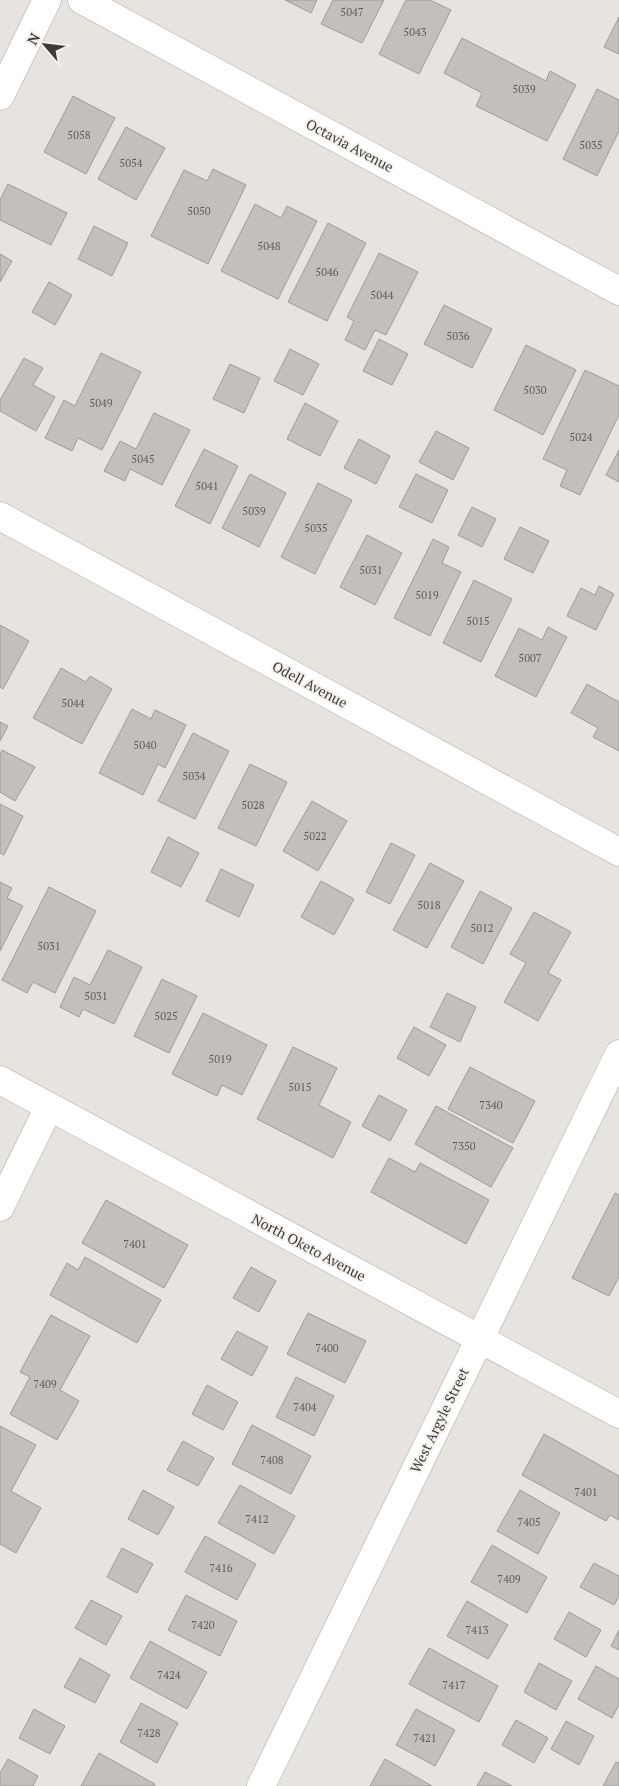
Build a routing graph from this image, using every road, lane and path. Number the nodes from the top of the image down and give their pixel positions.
1 (47, 0) edge
2 (82, 0) edge
3 (0, 96) edge
4 (619, 291) edge
5 (0, 516) edge
6 (619, 852) edge
7 (619, 1054) edge
8 (0, 1080) edge
9 (49, 1106) junction
10 (0, 1207) edge
11 (479, 1338) junction
12 (619, 1414) edge
13 (261, 1786) edge

1 - 3 street
2 - 4 street, Octavia Avenue
5 - 6 street, Odell Avenue
7 - 11 street, West Argyle Street
8 - 9 street, North Oketo Avenue
9 - 10 street
9 - 11 street, North Oketo Avenue
11 - 12 street, North Oketo Avenue
11 - 13 street, West Argyle Street

